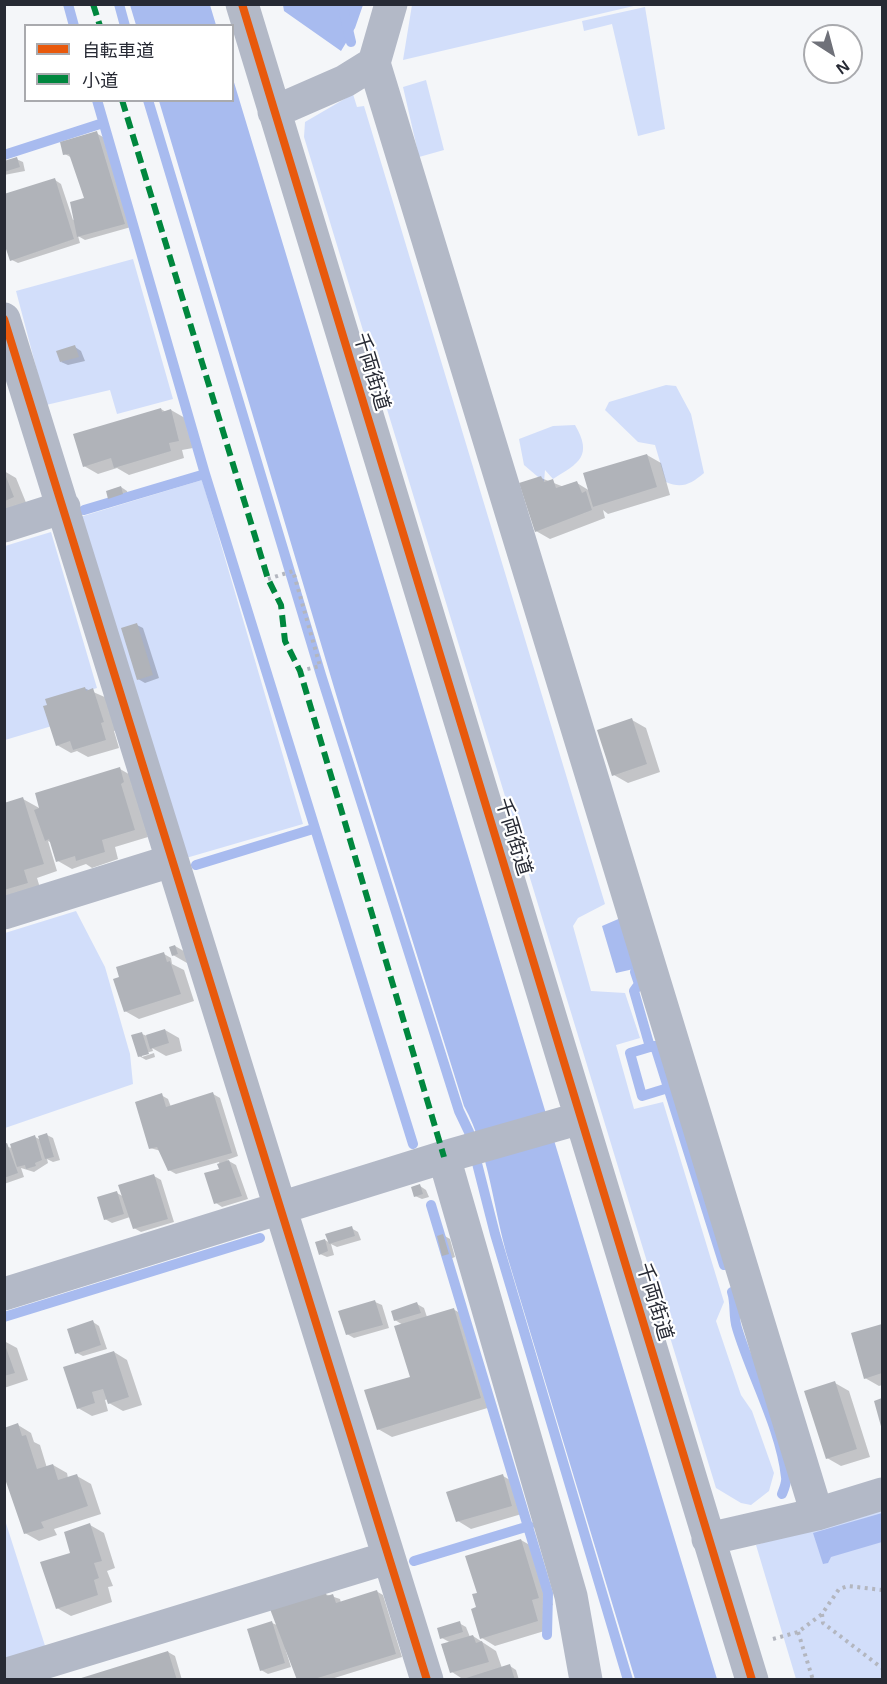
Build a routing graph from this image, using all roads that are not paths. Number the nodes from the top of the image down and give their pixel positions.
1 (242, 4) edge
2 (392, 4) edge
3 (374, 63) junction
4 (274, 112) junction
5 (4, 319) edge
6 (64, 507) junction
7 (4, 525) edge
8 (171, 861) junction
9 (4, 913) edge
10 (569, 1121) junction
11 (452, 1154) junction
12 (282, 1209) junction
13 (4, 1294) edge
14 (882, 1494) edge
15 (818, 1514) junction
16 (708, 1539) junction
17 (387, 1558) junction
18 (4, 1675) edge
19 (427, 1680) edge
20 (586, 1680) edge
21 (752, 1680) edge

1 - 4 street, 千両街道
2 - 3 street
3 - 4 street
3 - 15 street
4 - 10 street, 千両街道
5 - 6 street
6 - 7 street
6 - 8 street
8 - 9 street
8 - 12 street
10 - 11 street
10 - 16 street, 千両街道
11 - 12 street
11 - 20 street
12 - 13 street
12 - 17 street
14 - 15 street
15 - 16 street
16 - 21 street, 千両街道
17 - 18 street
17 - 19 street

